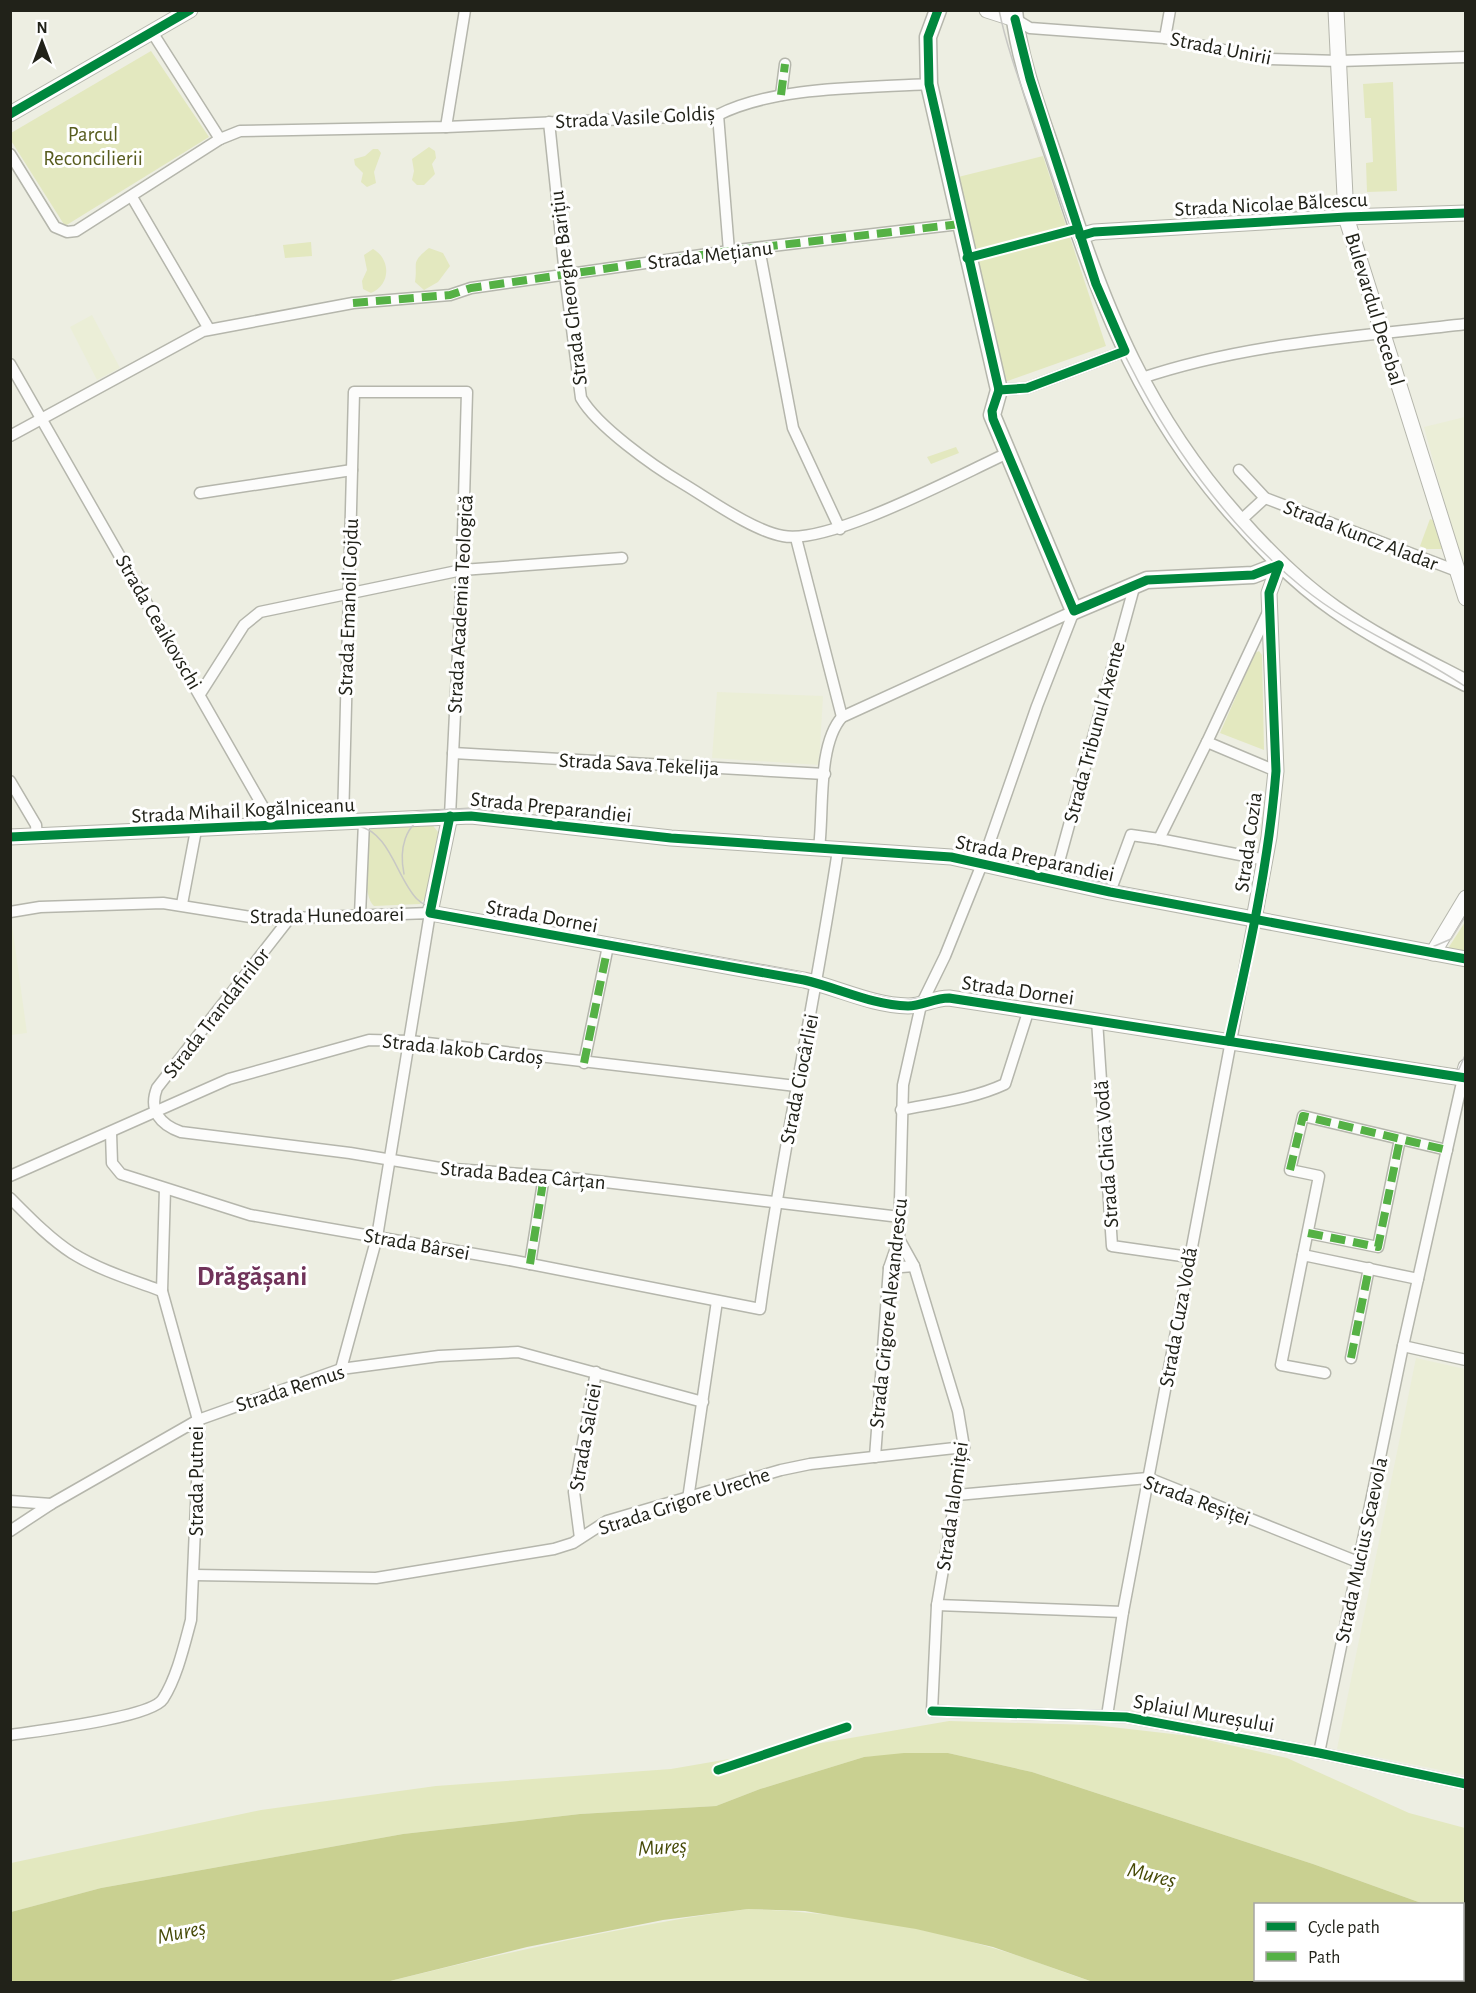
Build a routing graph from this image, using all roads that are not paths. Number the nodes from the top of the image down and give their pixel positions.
1 (190, 10) edge
2 (465, 10) edge
3 (938, 10) edge
4 (987, 10) edge
5 (1170, 10) edge
6 (1336, 10) edge
7 (1014, 15) edge
8 (152, 32) junction
9 (1165, 38) junction
10 (1466, 57) edge
11 (1338, 61) junction
12 (785, 64) dead end
13 (929, 84) junction
14 (781, 95) junction
15 (10, 114) edge
16 (717, 115) junction
17 (549, 122) junction
18 (446, 127) junction
19 (220, 139) junction
20 (10, 154) edge
21 (132, 197) junction
22 (1466, 213) edge
23 (1346, 217) junction
24 (960, 224) junction
25 (1080, 236) junction
26 (759, 248) junction
27 (729, 251) junction
28 (564, 275) junction
29 (1466, 324) edge
30 (209, 328) junction
31 (1384, 334) junction
32 (1125, 351) junction
33 (10, 364) edge
34 (1139, 379) junction
35 (999, 390) junction
36 (354, 392) joint
37 (43, 418) junction
38 (10, 436) edge
39 (1008, 453) junction
40 (352, 470) junction
41 (1239, 470) dead end
42 (200, 493) dead end
43 (1265, 498) junction
44 (1240, 521) junction
45 (840, 529) junction
46 (796, 538) junction
47 (622, 558) dead end
48 (1279, 565) junction
49 (462, 570) junction
50 (1457, 571) junction
51 (1135, 584) junction
52 (348, 594) junction
53 (1466, 598) edge
54 (1269, 609) junction
55 (1074, 611) junction
56 (1466, 683) edge
57 (200, 694) junction
58 (842, 717) junction
59 (1207, 742) junction
60 (453, 753) junction
61 (1276, 771) junction
62 (825, 774) junction
63 (10, 781) edge
64 (450, 816) junction
65 (343, 822) junction
66 (364, 822) junction
67 (274, 826) junction
68 (196, 830) junction
69 (10, 837) edge
70 (37, 837) junction
71 (1159, 839) junction
72 (10, 843) edge
73 (819, 848) junction
74 (838, 850) junction
75 (1266, 860) junction
76 (982, 864) junction
77 (1054, 880) junction
78 (1110, 892) junction
79 (1466, 898) edge
80 (182, 904) junction
81 (10, 912) edge
82 (430, 913) junction
83 (360, 915) junction
84 (290, 919) junction
85 (1254, 919) junction
86 (609, 946) junction
87 (1433, 953) junction
88 (1466, 959) edge
89 (818, 983) junction
90 (921, 1005) junction
91 (1029, 1010) junction
92 (1097, 1020) junction
93 (410, 1041) junction
94 (1230, 1041) junction
95 (584, 1063) junction
96 (1465, 1074) edge
97 (796, 1086) junction
98 (901, 1110) junction
99 (155, 1112) junction
100 (111, 1133) junction
101 (1400, 1139) junction
102 (1447, 1150) junction
103 (392, 1160) junction
104 (10, 1176) edge
105 (544, 1176) junction
106 (165, 1189) junction
107 (10, 1198) edge
108 (775, 1202) junction
109 (900, 1217) junction
110 (1308, 1233) junction
111 (377, 1237) junction
112 (900, 1239) junction
113 (1303, 1255) junction
114 (1189, 1257) junction
115 (530, 1264) junction
116 (914, 1266) junction
117 (889, 1268) junction
118 (1369, 1268) junction
119 (1418, 1279) junction
120 (162, 1291) junction
121 (717, 1301) junction
122 (760, 1309) joint
123 (1403, 1346) junction
124 (1351, 1358) dead end
125 (1466, 1360) edge
126 (341, 1369) junction
127 (596, 1372) junction
128 (1325, 1373) dead end
129 (703, 1402) junction
130 (198, 1420) junction
131 (964, 1447) junction
132 (875, 1457) junction
133 (1149, 1478) junction
134 (957, 1495) junction
135 (688, 1498) junction
136 (10, 1501) edge
137 (51, 1504) junction
138 (10, 1531) edge
139 (580, 1538) junction
140 (1358, 1562) junction
141 (194, 1575) junction
142 (937, 1605) junction
143 (1124, 1612) junction
144 (932, 1711) joint
145 (1107, 1716) junction
146 (10, 1735) edge
147 (1319, 1753) junction
148 (1466, 1784) edge

1 - 8 main road
2 - 18 street
3 - 13 main road
4 - 7 main road
5 - 9 street
6 - 11 main road, Bulevardul Decebal
7 - 9 street, Strada Unirii
7 - 25 main road
8 - 15 main road
8 - 19 street
9 - 11 street, Strada Unirii
10 - 11 street, Strada Unirii
11 - 23 main road, Bulevardul Decebal
12 - 14 street
13 - 14 street, Strada Vasile Goldiș
13 - 24 main road
14 - 16 street, Strada Vasile Goldiș
16 - 17 street, Strada Vasile Goldiș
16 - 27 street
17 - 18 street, Strada Vasile Goldiș
17 - 28 street, Strada Gheorghe Barițiu
18 - 19 street, Strada Vasile Goldiș
19 - 21 street, Strada Vasile Goldiș
20 - 21 street, Strada Vasile Goldiș
21 - 30 street
22 - 23 main road, Strada Nicolae Bălcescu
23 - 25 main road, Strada Nicolae Bălcescu
23 - 31 main road, Bulevardul Decebal
24 - 26 street, Strada Mețianu
24 - 35 main road
25 - 32 main road
26 - 27 street, Strada Mețianu
26 - 45 street
27 - 28 street, Strada Mețianu
28 - 30 street, Strada Mețianu
28 - 46 street, Strada Gheorghe Barițiu
29 - 31 street
30 - 37 street, Strada Mețianu
31 - 34 street
31 - 50 main road, Bulevardul Decebal
32 - 34 main road
32 - 35 street
33 - 37 street, Strada Ceaikovschi
34 - 44 main road
35 - 39 main road
36 - 40 street, Strada Emanoil Gojdu
36 - 49 street, Strada Academia Teologică
37 - 38 street, Strada Mețianu
37 - 57 street, Strada Ceaikovschi
39 - 45 street, Strada Gheorghe Barițiu
39 - 55 main road
40 - 42 street
40 - 52 street, Strada Emanoil Gojdu
41 - 43 street
43 - 44 street
43 - 50 street, Strada Kuncz Aladar
44 - 48 main road
45 - 46 street, Strada Gheorghe Barițiu
46 - 58 street
47 - 49 street
48 - 51 main road
48 - 54 main road, Strada Cozia
48 - 56 main road
49 - 52 street
49 - 60 street, Strada Academia Teologică
50 - 53 main road, Bulevardul Decebal
51 - 55 main road
51 - 77 street, Strada Tribunul Axente
52 - 57 street
52 - 65 street, Strada Emanoil Gojdu
54 - 59 street
54 - 61 main road, Strada Cozia
55 - 58 street
55 - 76 street, Strada Grigore Alexandrescu
57 - 67 street, Strada Ceaikovschi
58 - 62 street
59 - 61 street
59 - 71 street
60 - 62 street, Strada Sava Tekelija
60 - 64 street, Strada Academia Teologică
61 - 75 main road, Strada Cozia
62 - 73 street
63 - 70 street
64 - 66 main road, Strada Mihail Kogălniceanu
64 - 73 main road, Strada Preparandiei
64 - 82 main road
65 - 66 main road, Strada Mihail Kogălniceanu
65 - 67 main road, Strada Mihail Kogălniceanu
66 - 83 street
67 - 68 main road, Strada Mihail Kogălniceanu
68 - 70 main road, Strada Mihail Kogălniceanu
68 - 80 street
69 - 70 main road, Strada Mihail Kogălniceanu
70 - 72 main road, Strada Mihail Kogălniceanu
71 - 75 street
71 - 78 street
73 - 74 main road, Strada Preparandiei
74 - 76 main road, Strada Preparandiei
74 - 89 street, Strada Ciocârliei
75 - 85 main road, Strada Cozia
76 - 77 main road, Strada Preparandiei
76 - 90 street, Strada Grigore Alexandrescu
77 - 78 main road, Strada Preparandiei
78 - 85 main road, Strada Preparandiei
79 - 87 main road
80 - 81 street, Strada Hunedoarei
80 - 84 street, Strada Hunedoarei
82 - 83 street, Strada Hunedoarei
82 - 86 main road, Strada Dornei
82 - 93 street
83 - 84 street, Strada Hunedoarei
84 - 99 street, Strada Trandafirilor
85 - 87 main road, Strada Preparandiei
85 - 94 street, Strada Cuza Vodă
86 - 89 main road, Strada Dornei
86 - 95 street
87 - 88 main road, Strada Preparandiei
89 - 90 main road, Strada Dornei
89 - 97 street, Strada Ciocârliei
90 - 91 main road, Strada Dornei
90 - 98 street, Strada Grigore Alexandrescu
91 - 92 main road, Strada Dornei
91 - 98 street
92 - 94 main road, Strada Dornei
92 - 114 street, Strada Ghica Vodă
93 - 95 street, Strada Iakob Cardoș
93 - 99 street, Strada Iakob Cardoș
93 - 103 street
94 - 96 main road, Strada Dornei
94 - 114 street, Strada Cuza Vodă
95 - 97 street, Strada Iakob Cardoș
96 - 102 street, Strada Mucius Scaevola
97 - 108 street, Strada Ciocârliei
98 - 109 street, Strada Grigore Alexandrescu
99 - 100 street, Strada Iakob Cardoș
99 - 103 street, Strada Badea Cârțan
100 - 104 street, Strada Iakob Cardoș
100 - 106 street, Strada Bârsei
101 - 102 street
101 - 110 street
101 - 110 street
102 - 119 street, Strada Mucius Scaevola
103 - 105 street, Strada Badea Cârțan
103 - 111 street
105 - 108 street, Strada Badea Cârțan
105 - 115 street
106 - 111 street, Strada Bârsei
106 - 120 street, Strada Putnei
107 - 120 street
108 - 109 street, Strada Badea Cârțan
108 - 122 street, Strada Ciocârliei
109 - 112 street, Strada Grigore Alexandrescu
110 - 113 street
111 - 115 street, Strada Bârsei
111 - 126 street
112 - 116 street, Strada Ialomiței
112 - 117 street, Strada Grigore Alexandrescu
113 - 118 street
113 - 128 street
114 - 133 street, Strada Cuza Vodă
115 - 121 street, Strada Bârsei
116 - 117 street
116 - 131 street, Strada Ialomiței
117 - 132 street, Strada Grigore Alexandrescu
118 - 119 street
118 - 124 street
119 - 123 street, Strada Mucius Scaevola
120 - 130 street, Strada Putnei
121 - 122 street, Strada Bârsei
121 - 129 street
123 - 125 street
123 - 140 street, Strada Mucius Scaevola
126 - 127 street, Strada Remus
126 - 130 street, Strada Remus
127 - 129 street, Strada Remus
127 - 139 street, Strada Salciei
129 - 135 street
130 - 137 street, Strada Remus
130 - 141 street, Strada Putnei
131 - 132 street, Strada Grigore Ureche
131 - 134 street, Strada Ialomiței
132 - 135 street, Strada Grigore Ureche
133 - 134 street, Strada Reșiței
133 - 140 street, Strada Reșiței
133 - 143 street, Strada Cuza Vodă
134 - 142 street, Strada Ialomiței
135 - 139 street, Strada Grigore Ureche
136 - 137 street
137 - 138 street, Strada Remus
139 - 141 street, Strada Grigore Ureche
140 - 147 street, Strada Mucius Scaevola
141 - 146 street, Strada Putnei
142 - 143 street
142 - 144 street, Strada Ialomiței
143 - 145 street, Strada Cuza Vodă
144 - 145 street, Splaiul Mureșului
145 - 147 street, Splaiul Mureșului
147 - 148 street, Splaiul Mureșului

